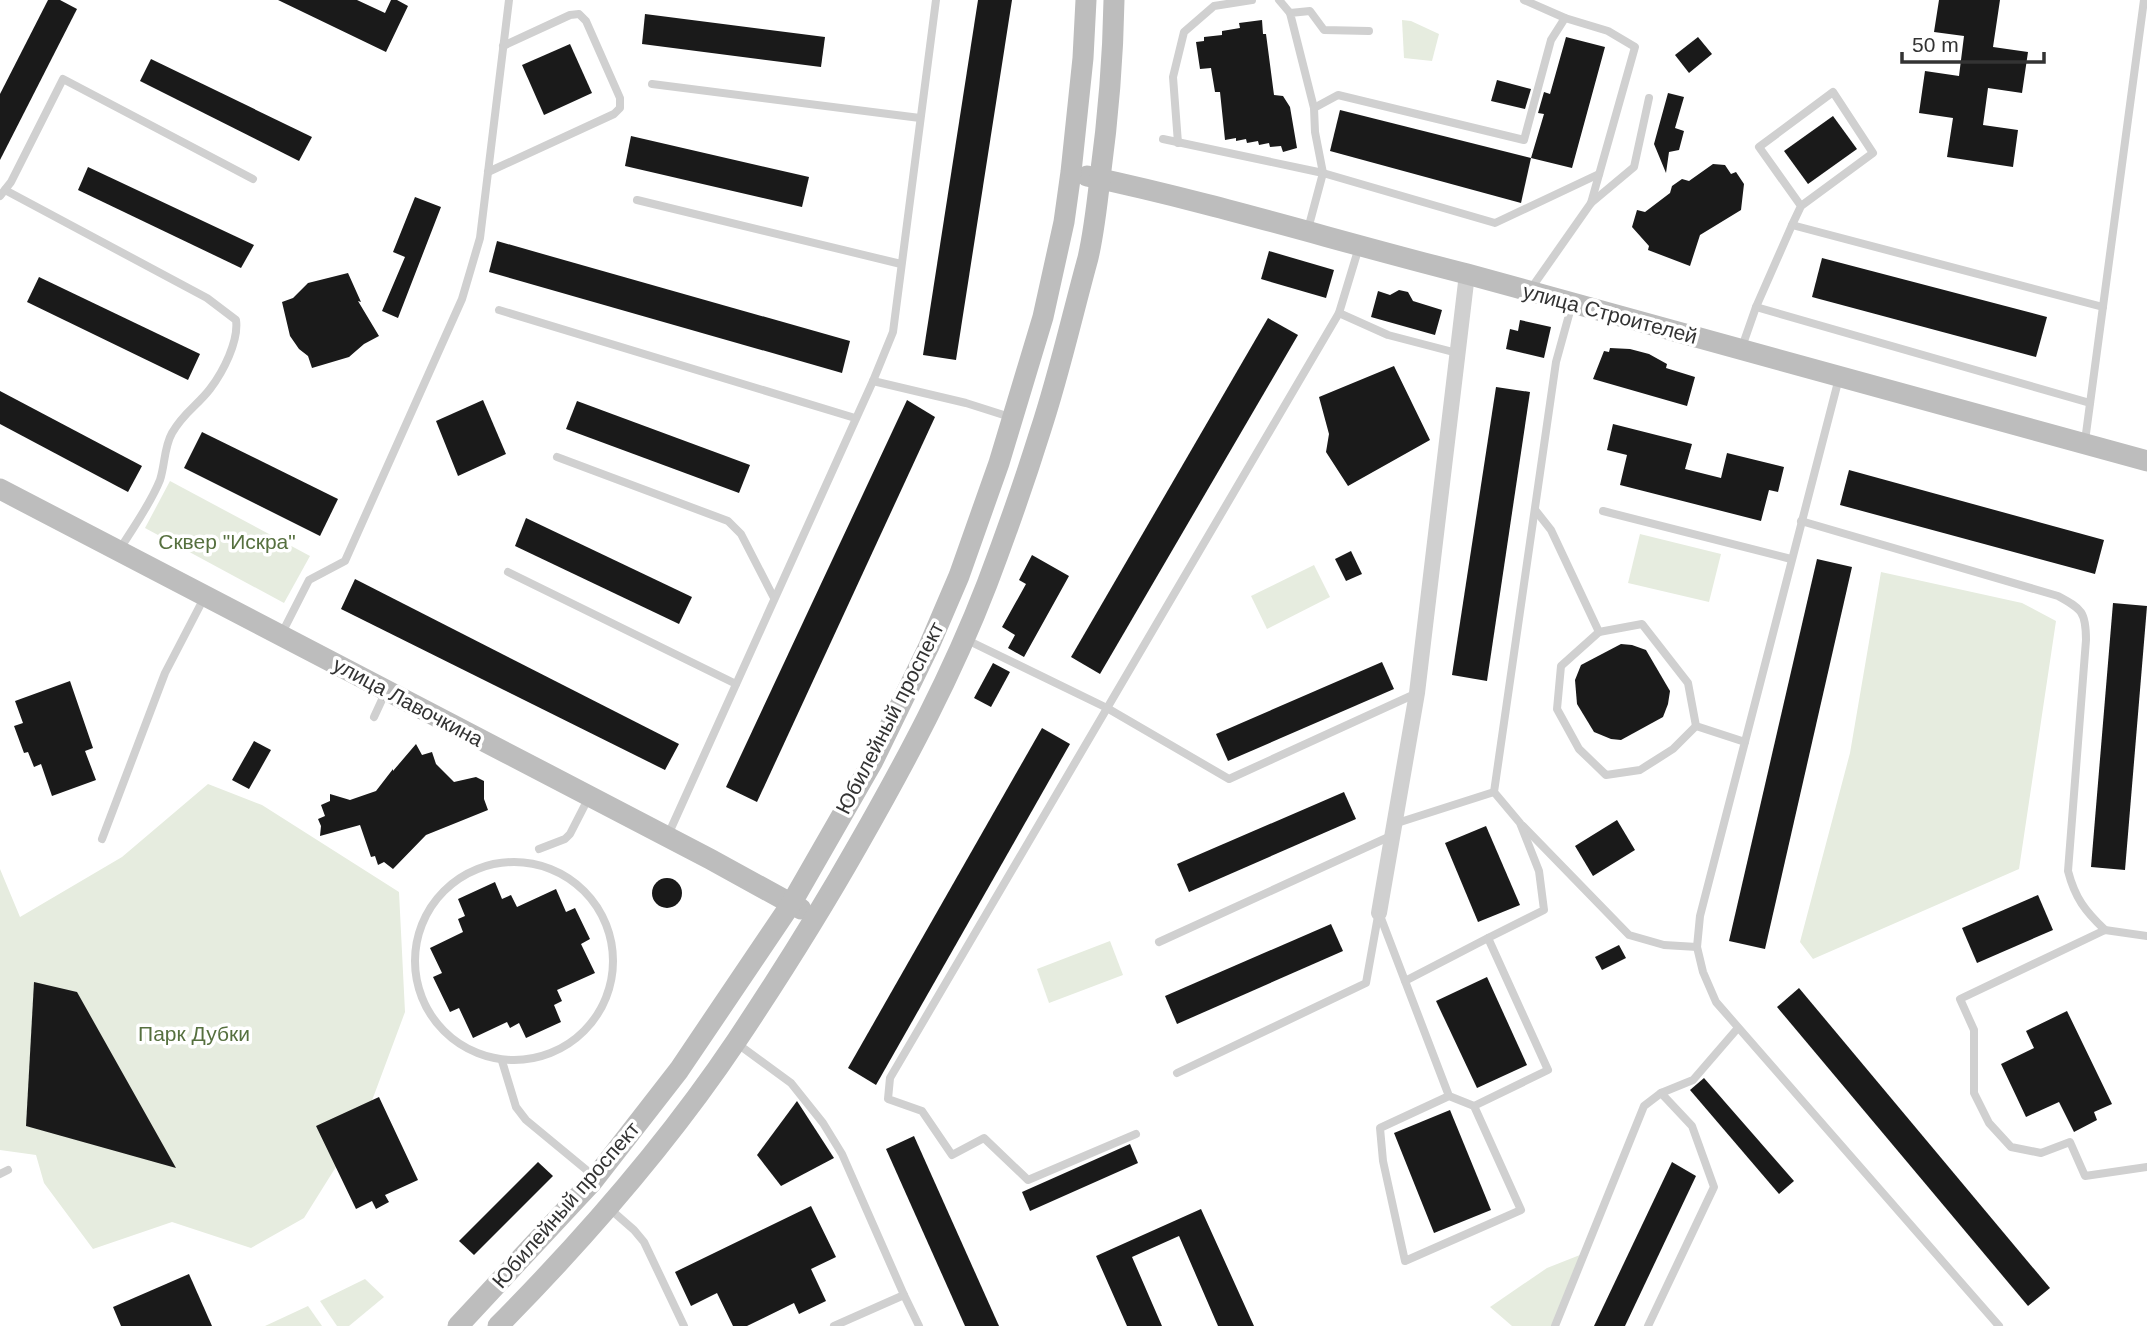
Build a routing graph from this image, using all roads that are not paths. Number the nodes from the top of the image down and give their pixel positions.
1 (509, 0) edge
2 (936, 0) edge
3 (1086, 0) edge
4 (1114, 0) edge
5 (1252, 0) edge
6 (1279, 0) edge
7 (1524, 0) edge
8 (2144, 0) edge
9 (1290, 13) junction
10 (1565, 18) junction
11 (1369, 31) dead end
12 (503, 46) junction
13 (652, 84) dead end
14 (1649, 97) dead end
15 (1314, 107) junction
16 (920, 118) junction
17 (1163, 139) dead end
18 (1178, 143) junction
19 (488, 172) junction
20 (1071, 172) junction
21 (1324, 173) junction
22 (1599, 174) junction
23 (1100, 178) junction
24 (253, 179) dead end
25 (2, 193) edge
26 (637, 200) dead end
27 (1591, 203) junction
28 (1801, 205) junction
29 (1792, 225) junction
30 (1307, 232) junction
31 (1359, 247) junction
32 (901, 264) junction
33 (1466, 274) junction
34 (1529, 292) junction
35 (1572, 304) junction
36 (1756, 307) junction
37 (2103, 307) junction
38 (499, 310) dead end
39 (1339, 313) junction
40 (1741, 350) junction
41 (1457, 353) junction
42 (1839, 378) junction
43 (873, 381) junction
44 (2090, 403) junction
45 (855, 418) junction
46 (1013, 418) junction
47 (2085, 444) junction
48 (557, 457) dead end
49 (2147, 461) edge
50 (0, 489) edge
51 (1536, 511) junction
52 (1603, 511) dead end
53 (1801, 521) junction
54 (119, 551) junction
55 (1791, 559) junction
56 (508, 572) dead end
57 (205, 596) junction
58 (774, 598) junction
59 (1599, 632) junction
60 (280, 635) junction
61 (964, 639) junction
62 (736, 684) junction
63 (386, 691) junction
64 (1418, 693) junction
65 (1107, 708) junction
66 (374, 717) dead end
67 (1696, 726) junction
68 (1745, 742) junction
69 (1494, 792) junction
70 (589, 797) junction
71 (1520, 823) junction
72 (1394, 829) junction
73 (667, 838) junction
74 (102, 839) dead end
75 (539, 849) dead end
76 (791, 904) junction
77 (1379, 914) junction
78 (815, 918) junction
79 (2105, 930) junction
80 (2147, 936) edge
81 (1488, 938) junction
82 (1159, 942) dead end
83 (1697, 947) junction
84 (1405, 981) junction
85 (1737, 1029) junction
86 (736, 1042) junction
87 (502, 1060) junction
88 (1177, 1073) dead end
89 (1661, 1093) junction
90 (1449, 1096) junction
91 (1474, 1106) junction
92 (1136, 1134) dead end
93 (2147, 1167) edge
94 (595, 1177) junction
95 (608, 1207) junction
96 (904, 1295) junction
97 (458, 1326) edge
98 (499, 1326) edge
99 (684, 1326) edge
100 (834, 1326) edge
101 (919, 1326) edge
102 (1555, 1326) edge
103 (1648, 1326) edge
104 (1999, 1326) edge

1 - 12 lane
2 - 16 lane
3 - 20 main road, Юбилейный проспект
4 - 23 main road, Юбилейный проспект
5 - 18 lane
6 - 9 lane
7 - 10 lane
8 - 37 lane
9 - 11 lane
9 - 15 lane
10 - 15 lane
10 - 22 lane
12 - 19 lane
12 - 19 lane
13 - 16 lane
14 - 27 lane
15 - 21 lane
16 - 32 lane
17 - 18 lane
18 - 21 lane
19 - 60 lane
20 - 23 main road, улица Строителей
20 - 46 main road, Юбилейный проспект
21 - 22 lane
21 - 30 lane
22 - 27 lane
23 - 30 main road, улица Строителей
23 - 61 main road, Юбилейный проспект
24 - 25 lane
25 - 54 lane
26 - 32 lane
27 - 34 lane
28 - 28 lane
28 - 29 lane
29 - 36 lane
29 - 37 lane
30 - 31 main road, улица Строителей
31 - 33 main road, улица Строителей
31 - 39 lane
32 - 43 lane
33 - 34 main road, улица Строителей
33 - 41 street
34 - 35 main road, улица Строителей
35 - 40 main road, улица Строителей
35 - 51 lane
36 - 40 lane
36 - 44 lane
37 - 44 lane
38 - 45 lane
39 - 41 lane
39 - 65 lane
40 - 42 main road, улица Строителей
41 - 64 street
42 - 47 main road, улица Строителей
42 - 53 lane
43 - 45 lane
43 - 46 lane
44 - 47 lane
45 - 58 lane
46 - 76 main road, Юбилейный проспект
47 - 49 main road, улица Строителей
48 - 58 lane
50 - 54 main road, улица Лавочкина
51 - 59 lane
51 - 69 lane
52 - 55 lane
53 - 55 lane
53 - 79 lane
54 - 57 main road, улица Лавочкина
55 - 68 lane
56 - 62 lane
57 - 60 main road, улица Лавочкина
57 - 74 lane
58 - 62 lane
59 - 67 lane
59 - 67 lane
60 - 63 main road, улица Лавочкина
61 - 65 lane
61 - 78 main road, Юбилейный проспект
62 - 73 lane
63 - 66 lane
63 - 70 main road, улица Лавочкина
64 - 65 lane
64 - 72 street
65 - 92 lane
67 - 68 lane
68 - 83 lane
69 - 71 lane
69 - 72 lane
70 - 73 main road, улица Лавочкина
70 - 75 lane
71 - 81 lane
71 - 83 lane
72 - 77 street
72 - 82 lane
73 - 76 main road, улица Лавочкина
76 - 78 main road, улица Лавочкина
76 - 94 main road, Юбилейный проспект
77 - 84 lane
77 - 88 lane
78 - 86 main road, Юбилейный проспект
79 - 80 lane
79 - 93 lane
81 - 84 lane
81 - 91 lane
83 - 85 lane
84 - 90 lane
85 - 89 lane
85 - 104 lane
86 - 95 main road, Юбилейный проспект
86 - 96 lane
87 - 87 lane
87 - 94 lane
89 - 102 lane
89 - 103 lane
90 - 91 lane
90 - 91 lane
94 - 97 main road, Юбилейный проспект
95 - 98 main road, Юбилейный проспект
95 - 99 lane
96 - 100 lane
96 - 101 lane

